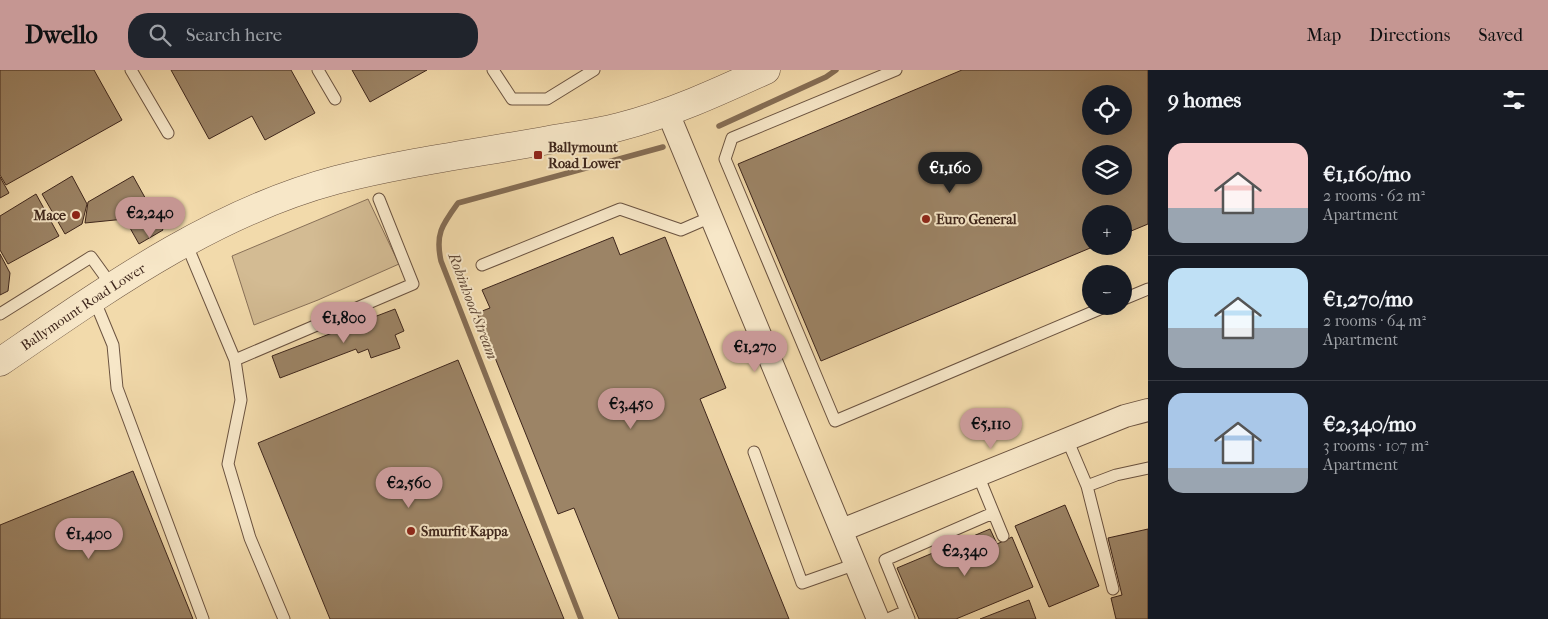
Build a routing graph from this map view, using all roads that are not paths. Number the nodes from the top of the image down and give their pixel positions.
1 (131, 70) edge
2 (318, 70) edge
3 (493, 70) edge
4 (594, 70) edge
5 (766, 70) edge
6 (896, 70) edge
7 (335, 98) dead end
8 (668, 113) junction
9 (168, 132) dead end
10 (379, 200) dead end
11 (711, 218) junction
12 (186, 243) junction
13 (482, 265) dead end
14 (1148, 289) edge
15 (104, 293) junction
16 (1132, 296) edge
17 (0, 314) edge
18 (1086, 315) edge
19 (235, 360) junction
20 (0, 362) edge
21 (1148, 410) edge
22 (1067, 439) junction
23 (754, 452) dead end
24 (1148, 468) edge
25 (978, 476) junction
26 (1087, 486) junction
27 (993, 513) junction
28 (842, 530) junction
29 (1003, 536) dead end
30 (856, 564) junction
31 (1114, 589) dead end
32 (908, 615) edge
33 (203, 619) edge
34 (284, 619) edge
35 (878, 619) edge
36 (888, 619) edge

1 - 9 lane
2 - 7 lane
3 - 4 lane
5 - 8 street, Ballymount Road Lower
6 - 18 lane
8 - 11 street
8 - 12 street, Ballymount Road Lower
10 - 19 lane
11 - 13 lane
11 - 28 street
12 - 15 street, Ballymount Road Lower
12 - 19 lane
14 - 16 lane
15 - 17 lane
15 - 20 street, Ballymount Road Lower
15 - 33 lane
19 - 34 lane
21 - 22 street
22 - 25 street
22 - 26 lane
23 - 30 lane
24 - 26 lane
25 - 27 lane
25 - 28 street
26 - 31 lane
27 - 29 lane
27 - 32 lane
28 - 30 street
30 - 35 street
32 - 36 lane

